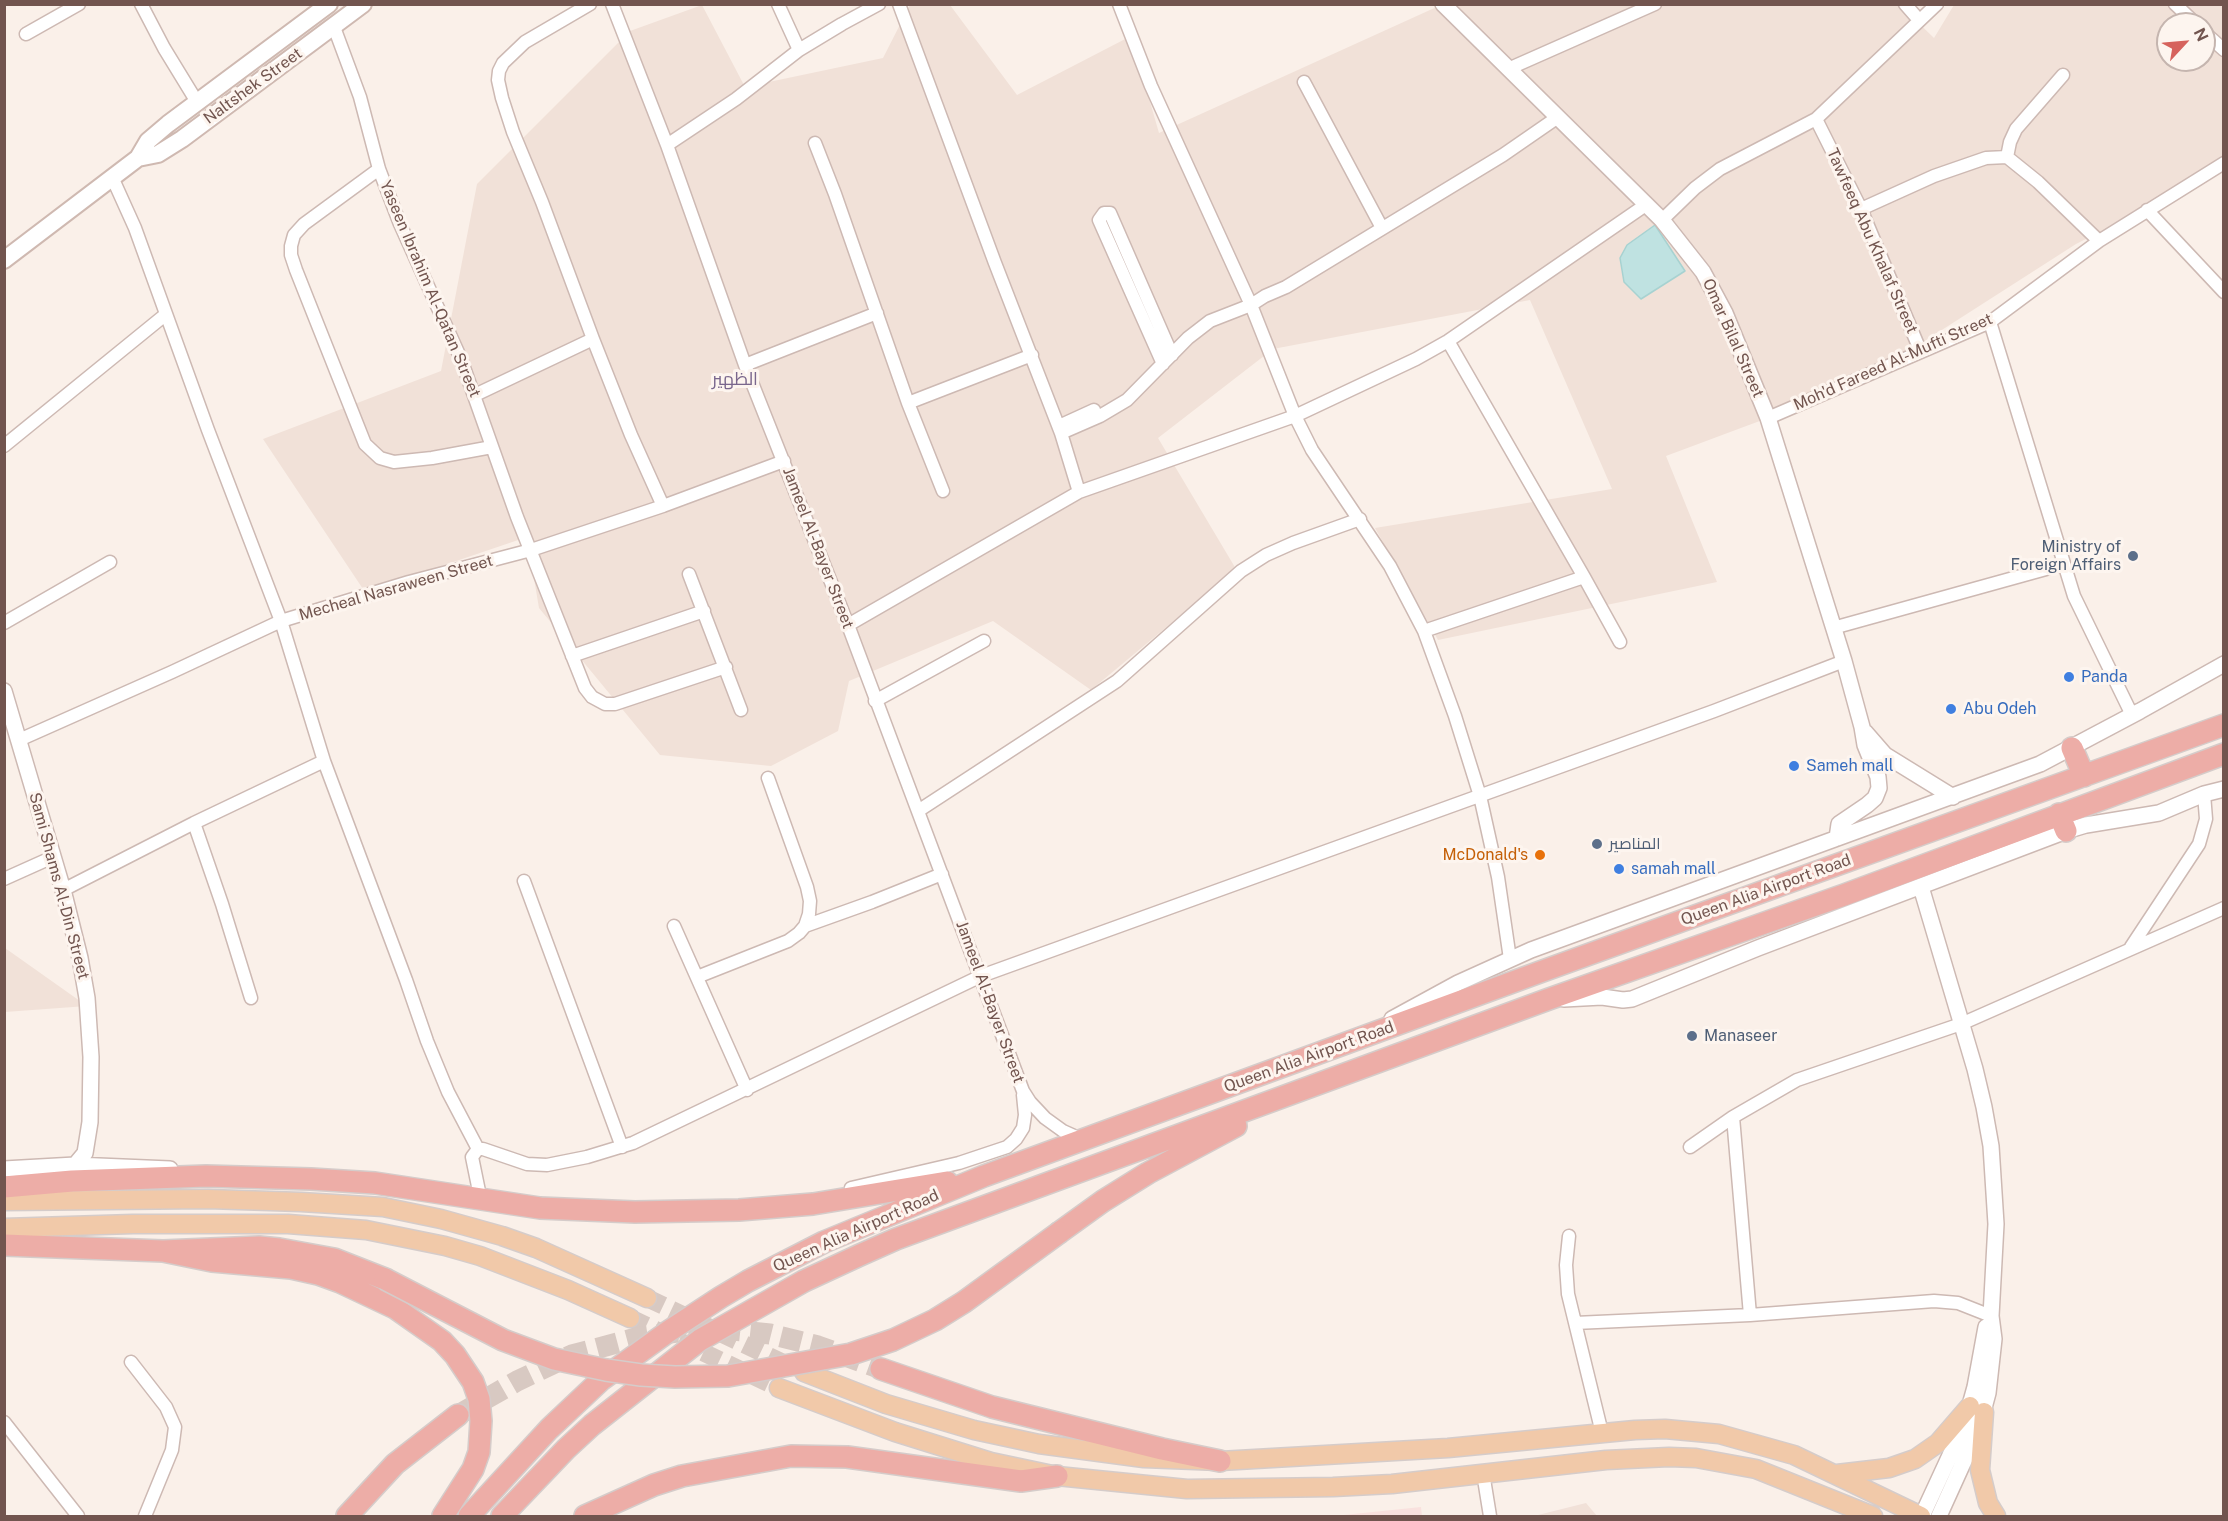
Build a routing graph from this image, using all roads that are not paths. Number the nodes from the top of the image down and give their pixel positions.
1 (79, 4) edge
2 (141, 4) edge
3 (329, 4) edge
4 (363, 4) edge
5 (590, 4) edge
6 (612, 4) edge
7 (778, 4) edge
8 (879, 4) edge
9 (899, 4) edge
10 (1119, 4) edge
11 (1443, 4) edge
12 (1655, 4) edge
13 (1905, 4) edge
14 (1936, 4) edge
15 (1919, 20) junction
16 (334, 27) junction
17 (26, 34) dead end
18 (799, 50) junction
19 (1508, 69) junction
20 (2062, 75) dead end
21 (1304, 82) dead end
22 (197, 102) junction
23 (1558, 117) junction
24 (1816, 119) junction
25 (815, 143) dead end
26 (667, 145) junction
27 (2007, 157) junction
28 (138, 158) junction
29 (2223, 162) edge
30 (379, 169) junction
31 (112, 177) junction
32 (1647, 204) junction
33 (1861, 208) junction
34 (2147, 210) junction
35 (1662, 220) junction
36 (1382, 228) junction
37 (1120, 234) junction
38 (1108, 241) junction
39 (2099, 241) junction
40 (4, 260) edge
41 (2223, 292) edge
42 (1250, 301) junction
43 (877, 313) junction
44 (165, 315) junction
45 (1990, 322) junction
46 (592, 339) junction
47 (1448, 341) junction
48 (1920, 350) junction
49 (1032, 355) junction
50 (1165, 356) junction
51 (745, 365) junction
52 (475, 395) junction
53 (908, 403) junction
54 (1295, 416) junction
55 (1768, 418) junction
56 (1060, 429) junction
57 (4, 446) edge
58 (492, 447) junction
59 (784, 461) junction
60 (943, 491) dead end
61 (1079, 492) junction
62 (663, 506) junction
63 (1360, 519) junction
64 (531, 550) junction
65 (110, 562) dead end
66 (2064, 564) junction
67 (689, 574) dead end
68 (1584, 577) junction
69 (704, 611) junction
70 (281, 621) junction
71 (4, 623) edge
72 (848, 626) junction
73 (1833, 628) junction
74 (1424, 631) junction
75 (984, 640) dead end
76 (1620, 642) dead end
77 (572, 656) junction
78 (1844, 662) junction
79 (2223, 664) edge
80 (726, 667) junction
81 (4, 691) edge
82 (875, 701) junction
83 (741, 710) dead end
84 (2136, 713) junction
85 (2223, 725) edge
86 (1862, 727) junction
87 (19, 740) junction
88 (2072, 748) junction
89 (2223, 754) edge
90 (324, 761) junction
91 (2200, 763) junction
92 (2223, 766) edge
93 (2084, 776) junction
94 (768, 778) dead end
95 (2223, 789) edge
96 (2204, 794) junction
97 (1480, 796) junction
98 (1953, 797) junction
99 (918, 811) junction
100 (2063, 822) junction
101 (194, 823) junction
102 (1837, 838) junction
103 (53, 857) junction
104 (942, 874) junction
105 (4, 879) edge
106 (524, 881) dead end
107 (1921, 887) junction
108 (63, 890) junction
109 (1847, 903) junction
110 (2223, 908) edge
111 (674, 926) dead end
112 (805, 926) junction
113 (2131, 948) junction
114 (1510, 959) junction
115 (981, 976) junction
116 (697, 977) junction
117 (251, 998) dead end
118 (1961, 1024) junction
119 (1364, 1037) junction
120 (747, 1090) junction
121 (1304, 1090) junction
122 (1023, 1091) junction
123 (1733, 1118) junction
124 (90, 1122) junction
125 (1083, 1140) junction
126 (1690, 1146) dead end
127 (622, 1147) junction
128 (478, 1149) junction
129 (75, 1165) junction
130 (110, 1166) junction
131 (4, 1169) edge
132 (206, 1176) junction
133 (984, 1176) junction
134 (4, 1187) edge
135 (4, 1201) edge
136 (481, 1201) junction
137 (766, 1208) junction
138 (4, 1228) edge
139 (1569, 1236) dead end
140 (4, 1245) edge
141 (163, 1251) junction
142 (647, 1298) tunnel mouth
143 (1750, 1315) junction
144 (1991, 1316) junction
145 (630, 1318) tunnel mouth
146 (1575, 1323) junction
147 (131, 1362) dead end
148 (881, 1369) tunnel mouth
149 (804, 1372) tunnel mouth
150 (779, 1388) tunnel mouth
151 (1977, 1409) junction
152 (458, 1415) tunnel mouth
153 (4, 1422) edge
154 (1602, 1433) junction
155 (1220, 1461) junction
156 (1483, 1473) junction
157 (1836, 1474) junction
158 (1057, 1476) junction
159 (1806, 1488) junction
160 (78, 1516) edge
161 (145, 1516) edge
162 (347, 1516) edge
163 (443, 1516) edge
164 (469, 1516) edge
165 (502, 1516) edge
166 (585, 1516) edge
167 (1490, 1516) edge
168 (1842, 1516) edge
169 (1873, 1516) edge
170 (1921, 1516) edge
171 (1940, 1516) edge
172 (1996, 1516) edge

1 - 17 street
2 - 22 street
3 - 22 main road, Naltshek Street
4 - 16 main road, Naltshek Street
5 - 46 street
6 - 26 street, Jameel Al-Bayer Street
7 - 18 street
8 - 18 street
9 - 49 street
10 - 42 street
11 - 19 street, Omar Bilal Street
12 - 19 street
13 - 15 street
14 - 15 street
15 - 24 street
16 - 28 main road, Naltshek Street
16 - 30 street, Yaseen Ibrahim Al-Qatan Street
18 - 26 street
19 - 23 street, Omar Bilal Street
20 - 27 street
21 - 36 street
22 - 28 main road, Naltshek Street
23 - 32 street, Omar Bilal Street
23 - 36 street
24 - 33 street, Tawfeeq Abu Khalaf Street
24 - 35 street
25 - 43 street
26 - 51 street, Jameel Al-Bayer Street
27 - 33 street
27 - 39 street
28 - 31 main road, Naltshek Street
29 - 34 street, Moh'd Fareed Al-Mufti Street
30 - 52 street, Yaseen Ibrahim Al-Qatan Street
30 - 58 street
31 - 40 main road, Naltshek Street
31 - 44 street
32 - 35 street, Omar Bilal Street
32 - 47 street
33 - 48 street, Tawfeeq Abu Khalaf Street
34 - 39 street, Moh'd Fareed Al-Mufti Street
34 - 41 street
35 - 55 street, Omar Bilal Street
36 - 42 street
37 - 38 street
37 - 38 street
37 - 50 street
38 - 50 street
39 - 45 street, Moh'd Fareed Al-Mufti Street
42 - 50 street
42 - 54 street
43 - 51 street
43 - 53 street
44 - 57 street
44 - 70 street
45 - 48 street, Moh'd Fareed Al-Mufti Street
45 - 66 street
46 - 52 street
46 - 62 street
47 - 54 street
47 - 68 street
48 - 55 street, Moh'd Fareed Al-Mufti Street
49 - 53 street
49 - 56 street
50 - 56 street
51 - 59 street, Jameel Al-Bayer Street
52 - 58 street, Yaseen Ibrahim Al-Qatan Street
53 - 60 street
54 - 61 street
54 - 63 street
55 - 73 street, Omar Bilal Street
56 - 61 street
58 - 64 street, Yaseen Ibrahim Al-Qatan Street
59 - 62 street, Mecheal Nasraween Street
59 - 72 street, Jameel Al-Bayer Street
61 - 72 street
62 - 64 street, Mecheal Nasraween Street
63 - 74 street
63 - 99 street
64 - 70 street, Mecheal Nasraween Street
64 - 77 street, Yaseen Ibrahim Al-Qatan Street
65 - 71 street
66 - 73 street
66 - 84 street
67 - 69 street
68 - 74 street
68 - 76 street
69 - 77 street
69 - 80 street
70 - 87 street, Mecheal Nasraween Street
70 - 90 street
72 - 82 street, Jameel Al-Bayer Street
73 - 78 street, Omar Bilal Street
74 - 97 street
75 - 82 street
77 - 80 street, Yaseen Ibrahim Al-Qatan Street
78 - 86 street, Omar Bilal Street
78 - 97 street
79 - 84 street
80 - 83 street
81 - 87 street, Sami Shams Al-Din Street
82 - 99 street, Jameel Al-Bayer Street
84 - 88 street
85 - 93 highway, Queen Alia Airport Road
86 - 98 street, Omar Bilal Street
86 - 102 street, Omar Bilal Street
87 - 103 street, Sami Shams Al-Din Street
88 - 93 highway
88 - 98 street
89 - 91 highway, Queen Alia Airport Road
90 - 101 street
90 - 128 street
91 - 92 highway
91 - 100 highway, Queen Alia Airport Road
93 - 119 highway, Queen Alia Airport Road
94 - 112 street
95 - 96 street
96 - 100 street
96 - 113 street
97 - 114 street
97 - 115 street
98 - 102 street
99 - 104 street, Jameel Al-Bayer Street
100 - 107 street
100 - 109 highway, Queen Alia Airport Road
101 - 108 street
101 - 117 street
102 - 114 street
103 - 105 street
103 - 108 street, Sami Shams Al-Din Street
104 - 112 street
104 - 115 street, Jameel Al-Bayer Street
106 - 127 street
107 - 109 street
107 - 118 street
108 - 124 street, Sami Shams Al-Din Street
109 - 121 highway, Queen Alia Airport Road
110 - 113 street
111 - 116 street
112 - 116 street
113 - 118 street
114 - 119 street
115 - 120 street
115 - 122 street, Jameel Al-Bayer Street
116 - 120 street
118 - 123 street
118 - 144 street
119 - 125 highway, Queen Alia Airport Road
120 - 127 street
121 - 141 highway, bridge
121 - 165 highway, Queen Alia Airport Road
122 - 125 street, Jameel Al-Bayer Street
122 - 137 street, Jameel Al-Bayer Street
123 - 126 street
123 - 143 street
124 - 129 street, Sami Shams Al-Din Street
124 - 130 street, Sami Shams Al-Din Street
125 - 133 highway, Queen Alia Airport Road
127 - 128 street
128 - 136 street
129 - 130 street
129 - 131 street
130 - 132 street
132 - 134 highway
132 - 136 highway
133 - 137 highway
133 - 164 highway, Queen Alia Airport Road
135 - 142 main road
136 - 137 highway
138 - 145 main road
139 - 146 street
140 - 141 highway
141 - 163 highway
143 - 144 street
143 - 146 street
144 - 151 street
146 - 154 street
147 - 161 street
148 - 155 highway
149 - 155 main road
150 - 158 main road
151 - 157 main road
151 - 170 street
151 - 171 street
151 - 172 main road
152 - 162 highway
153 - 160 street
154 - 155 main road
154 - 157 main road
156 - 158 main road
156 - 159 main road
156 - 167 street
157 - 170 main road
158 - 166 highway
159 - 168 main road
159 - 169 main road

